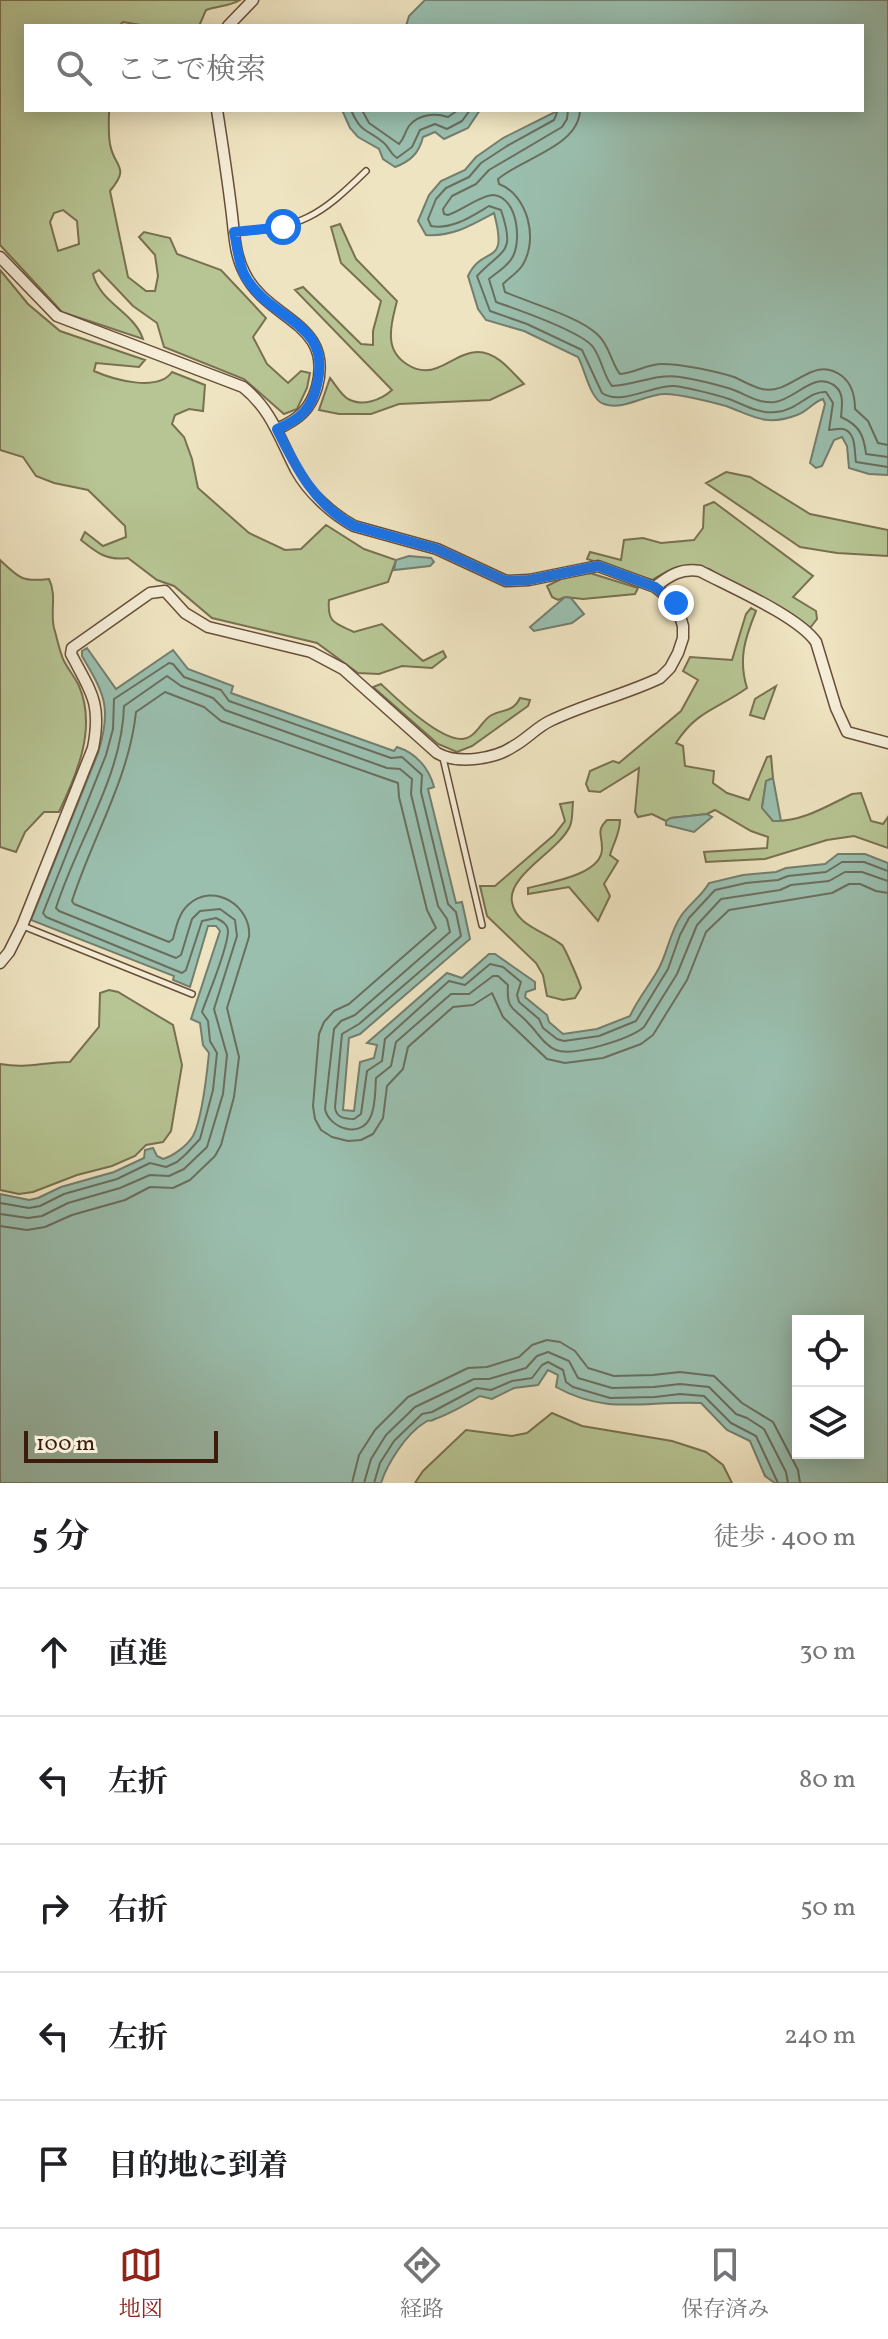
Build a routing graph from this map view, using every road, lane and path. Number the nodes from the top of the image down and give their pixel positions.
1 (253, 0) edge
2 (230, 24) edge
3 (217, 112) edge
4 (366, 171) dead end
5 (234, 232) junction
6 (0, 257) edge
7 (277, 429) junction
8 (655, 587) junction
9 (888, 743) edge
10 (443, 756) junction
11 (482, 925) dead end
12 (22, 926) junction
13 (0, 963) edge
14 (192, 994) dead end

1 - 2 street
3 - 5 street
4 - 5 lane
5 - 7 street
6 - 7 street
7 - 8 street
8 - 9 street
8 - 10 street
10 - 11 lane
10 - 12 street
12 - 13 street
12 - 14 lane

